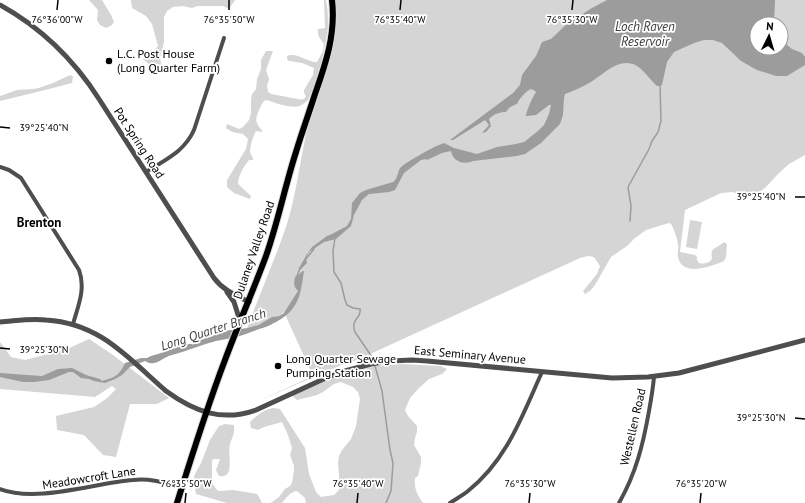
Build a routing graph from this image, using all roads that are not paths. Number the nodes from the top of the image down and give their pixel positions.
1 (332, 0) edge
2 (0, 5) edge
3 (224, 38) dead end
4 (0, 167) edge
5 (146, 172) junction
6 (225, 289) junction
7 (248, 302) junction
8 (240, 321) junction
9 (0, 322) edge
10 (73, 324) junction
11 (805, 340) edge
12 (542, 372) junction
13 (654, 377) junction
14 (207, 412) junction
15 (0, 488) edge
16 (182, 488) junction
17 (177, 503) edge
18 (450, 503) edge
19 (619, 503) edge

1 - 7 main road, Dulaney Valley Road
2 - 5 street, Pot Spring Road
3 - 5 street
4 - 10 street
5 - 6 street, Pot Spring Road
6 - 7 street, Pot Spring Road
6 - 8 street
7 - 8 main road, Dulaney Valley Road
8 - 14 main road, Dulaney Valley Road
9 - 10 street, East Seminary Avenue
10 - 14 street, East Seminary Avenue
11 - 13 street, East Seminary Avenue
12 - 13 street, East Seminary Avenue
12 - 14 street, East Seminary Avenue
12 - 18 street
13 - 19 street, Westellen Road
14 - 16 main road, Dulaney Valley Road
15 - 16 street, Meadowcroft Lane
16 - 17 main road, Dulaney Valley Road

